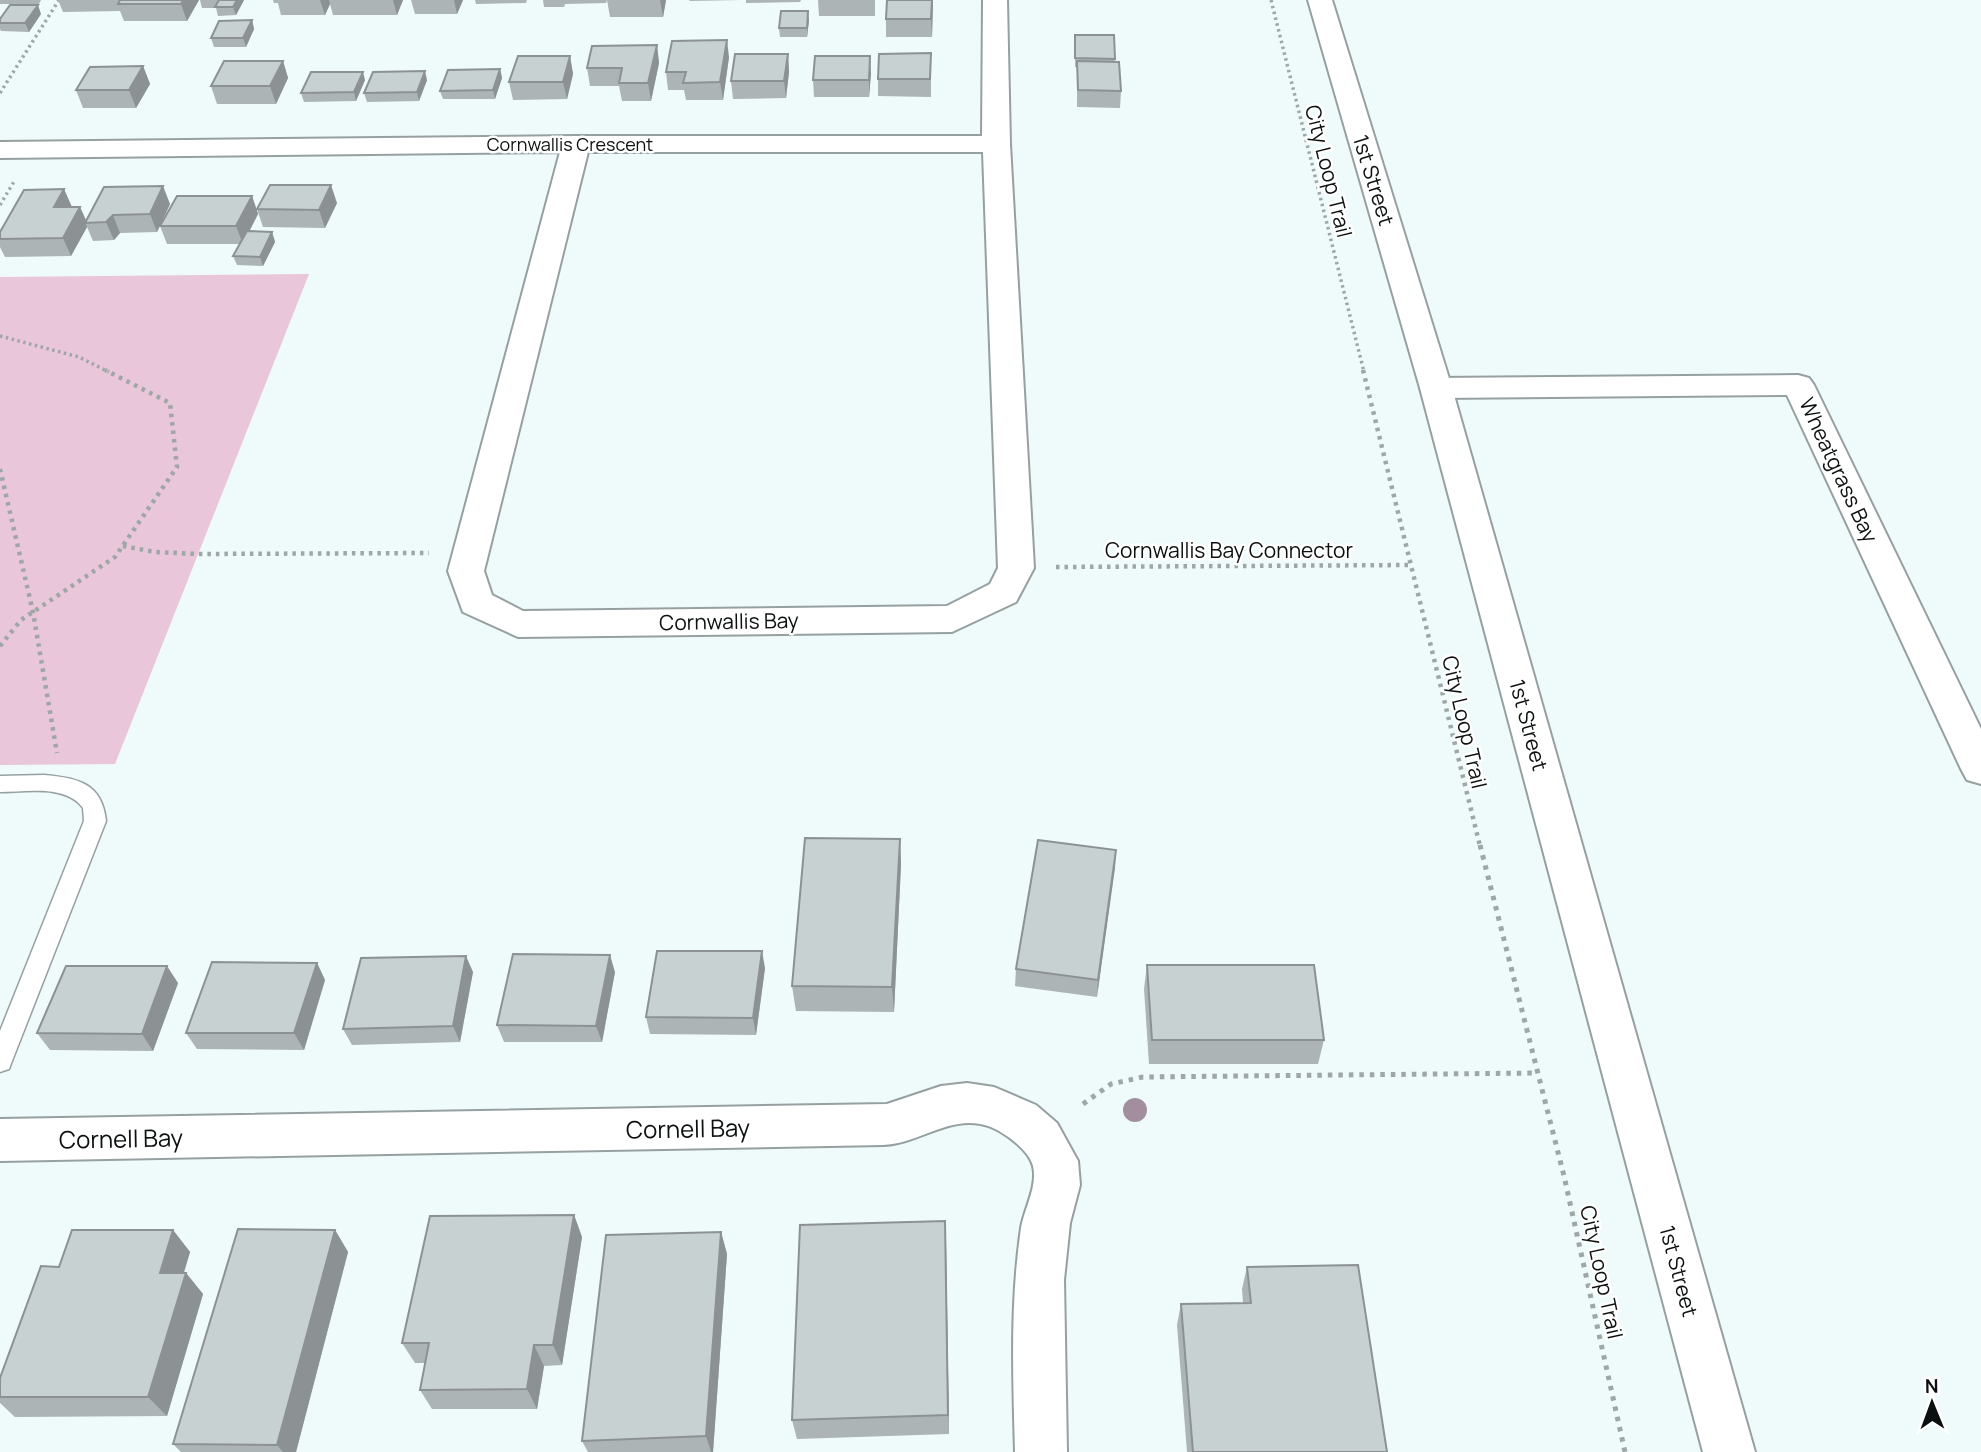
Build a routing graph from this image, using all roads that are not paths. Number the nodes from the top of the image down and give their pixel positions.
1 (995, 0) edge
2 (1320, 0) edge
3 (576, 144) junction
4 (996, 144) junction
5 (0, 150) edge
6 (1436, 387) junction
7 (1981, 769) edge
8 (0, 784) edge
9 (0, 1061) edge
10 (0, 1140) edge
11 (1041, 1452) edge
12 (1729, 1452) edge

1 - 4 street
2 - 6 street, 1st Street
3 - 4 street, Cornwallis Crescent
3 - 4 street, Cornwallis Bay
3 - 5 street, Cornwallis Crescent
6 - 7 street, Wheatgrass Bay
6 - 12 street, 1st Street
8 - 9 lane
10 - 11 street, Cornell Bay

